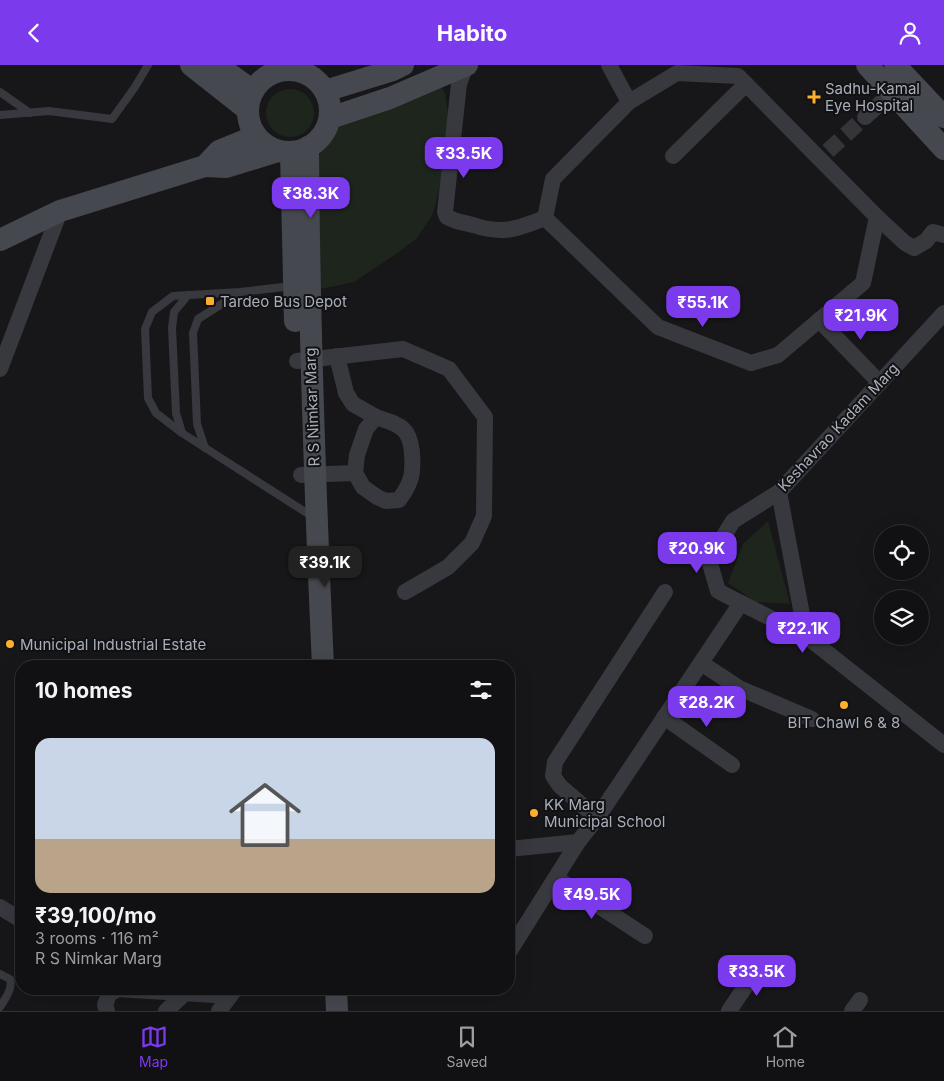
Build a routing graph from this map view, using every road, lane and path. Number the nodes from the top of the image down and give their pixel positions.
1 (148, 65) edge
2 (191, 65) edge
3 (217, 65) edge
4 (467, 65) edge
5 (609, 65) edge
6 (866, 65) edge
7 (895, 65) edge
8 (291, 67) edge
9 (396, 67) edge
10 (746, 84) junction
11 (325, 91) junction
12 (0, 92) edge
13 (893, 92) junction
14 (403, 93) junction
15 (251, 100) junction
16 (629, 102) junction
17 (30, 113) junction
18 (0, 115) edge
19 (865, 117) tunnel mouth
20 (944, 117) edge
21 (330, 118) junction
22 (256, 136) junction
23 (944, 149) edge
24 (292, 150) junction
25 (673, 156) dead end
26 (205, 166) junction
27 (60, 211) junction
28 (877, 217) junction
29 (545, 218) junction
30 (944, 235) edge
31 (0, 240) edge
32 (301, 285) junction
33 (240, 292) junction
34 (188, 295) junction
35 (944, 313) edge
36 (819, 320) junction
37 (337, 357) junction
38 (304, 360) junction
39 (0, 369) edge
40 (880, 383) junction
41 (376, 417) junction
42 (182, 433) junction
43 (205, 448) junction
44 (355, 473) junction
45 (308, 475) junction
46 (779, 492) junction
47 (309, 515) junction
48 (405, 592) dead end
49 (665, 592) dead end
50 (741, 603) junction
51 (806, 636) junction
52 (310, 660) edge
53 (322, 660) edge
54 (701, 663) junction
55 (664, 717) junction
56 (812, 719) dead end
57 (944, 745) edge
58 (732, 765) dead end
59 (597, 818) junction
60 (578, 842) junction
61 (515, 848) edge
62 (556, 878) junction
63 (0, 907) edge
64 (15, 916) edge
65 (645, 936) dead end
66 (515, 943) edge
67 (759, 966) dead end
68 (0, 974) edge
69 (109, 995) edge
70 (183, 995) edge
71 (231, 995) edge
72 (324, 995) edge
73 (336, 995) edge
74 (0, 1007) edge
75 (107, 1011) edge
76 (166, 1011) edge
77 (219, 1011) edge
78 (325, 1011) edge
79 (337, 1011) edge
80 (729, 1011) edge

1 - 17 lane
2 - 15 main road
3 - 15 main road
4 - 14 main road
4 - 29 street
5 - 16 street
6 - 13 main road
7 - 20 main road
8 - 11 main road
8 - 15 main road
9 - 11 main road
9 - 14 street
10 - 16 street
10 - 25 street
10 - 28 street
11 - 21 main road
12 - 17 lane
13 - 19 street
13 - 23 main road
14 - 21 main road
15 - 22 main road
16 - 29 street
17 - 18 lane
21 - 24 main road
22 - 24 main road
22 - 26 main road
24 - 26 main road
24 - 32 main road, R S Nimkar Marg
26 - 27 main road
27 - 31 main road
27 - 39 street
28 - 30 street
28 - 36 street
29 - 36 street
32 - 33 lane
32 - 38 main road, R S Nimkar Marg
33 - 34 lane
33 - 43 lane
34 - 42 lane
34 - 42 lane
35 - 40 street, Keshavrao Kadam Marg
36 - 40 street
37 - 38 street
37 - 41 street
37 - 48 street
38 - 45 main road, R S Nimkar Marg
40 - 46 street, Keshavrao Kadam Marg
41 - 44 street
41 - 44 street
42 - 43 lane
43 - 47 lane
44 - 45 street
45 - 47 main road, R S Nimkar Marg
46 - 50 street, Keshavrao Kadam Marg
46 - 51 street
47 - 52 main road, R S Nimkar Marg
47 - 53 main road, R S Nimkar Marg
49 - 59 street
50 - 51 street, Keshavrao Kadam Marg
50 - 54 street
51 - 57 street, Keshavrao Kadam Marg
54 - 55 street
54 - 56 street
55 - 58 street
55 - 59 street
59 - 60 street
60 - 61 street
60 - 62 street
62 - 65 street
62 - 66 street
63 - 64 street
67 - 80 street
68 - 74 lane
69 - 75 street
70 - 76 street
71 - 77 street
72 - 78 main road
73 - 79 main road

